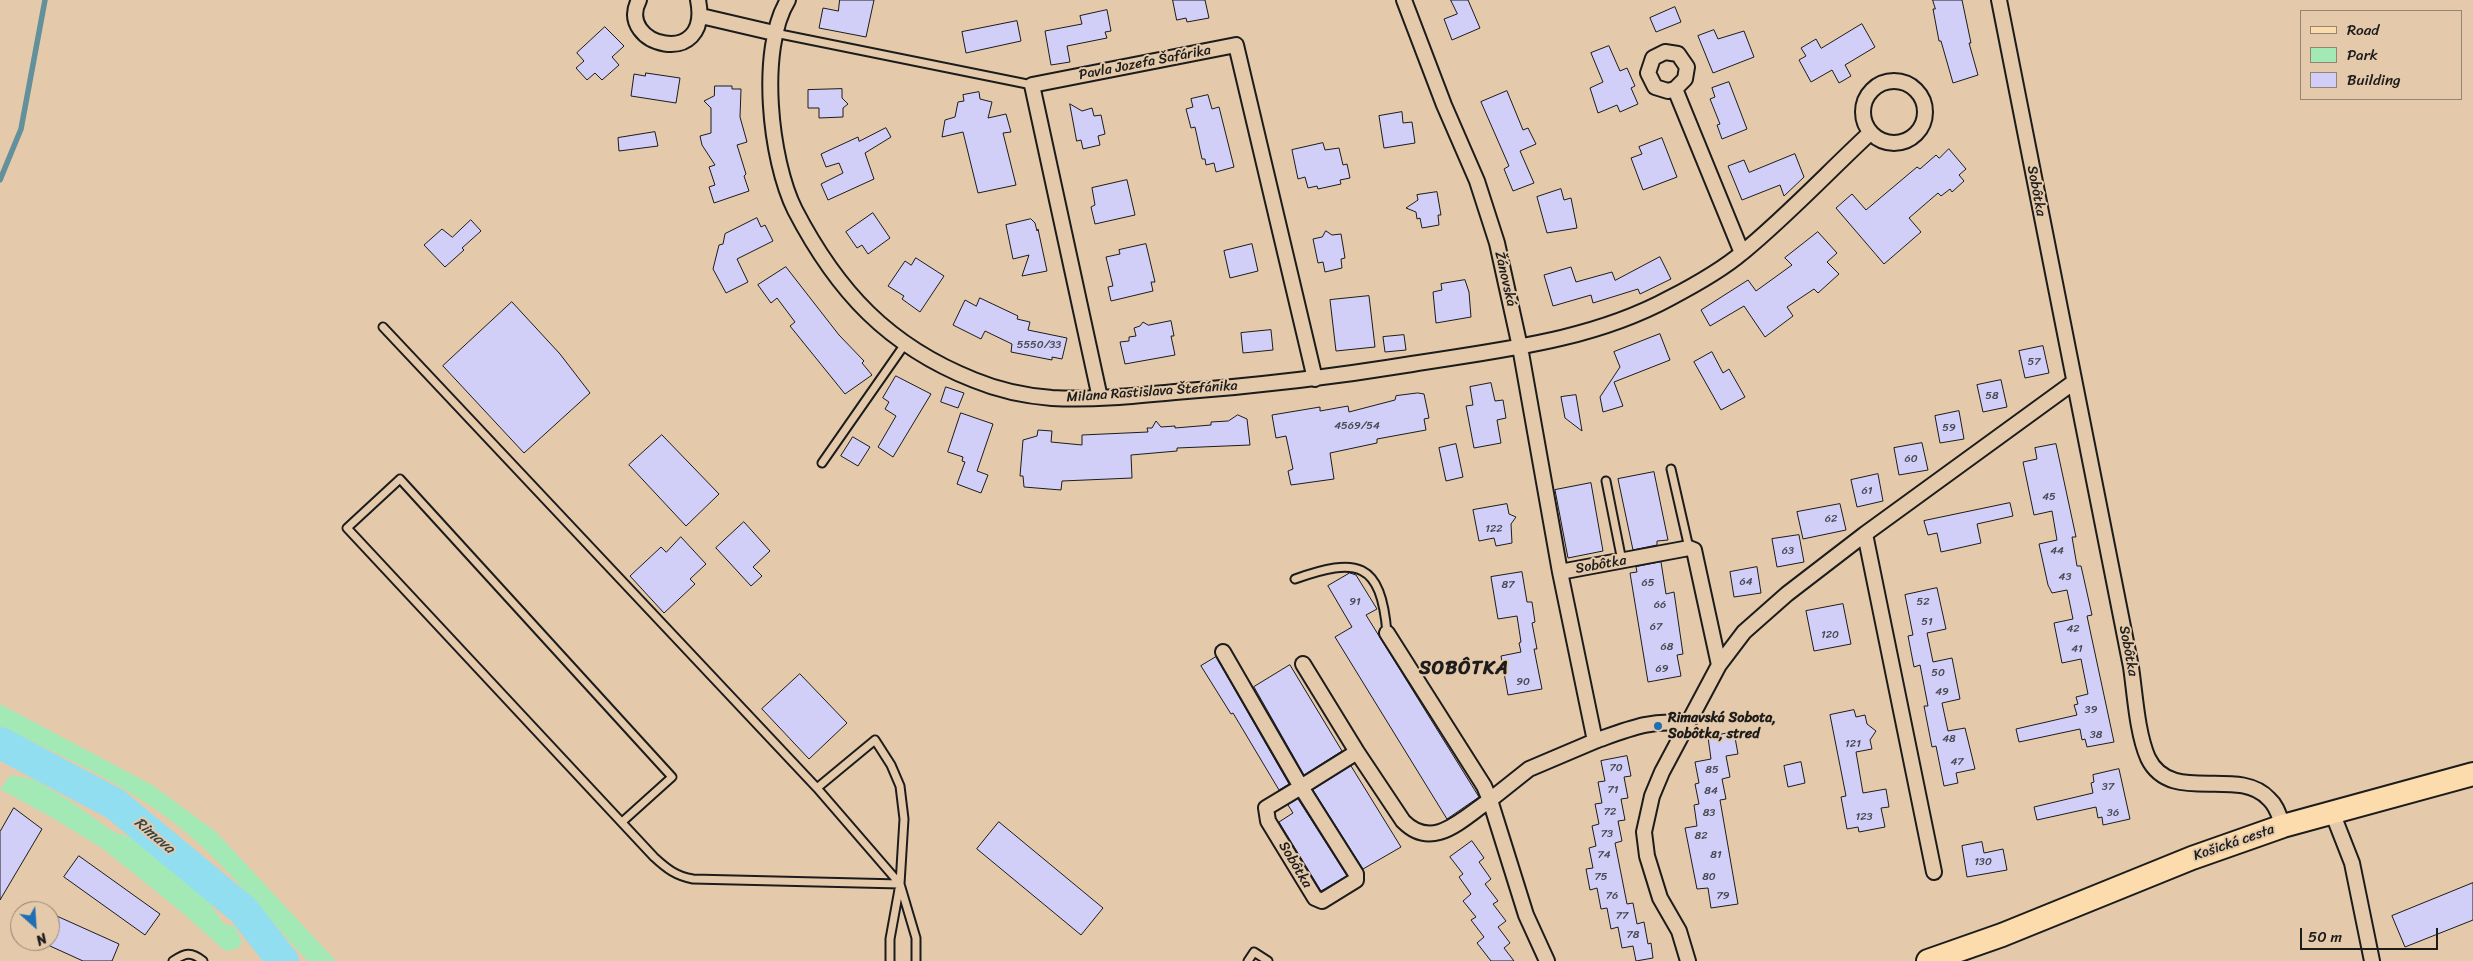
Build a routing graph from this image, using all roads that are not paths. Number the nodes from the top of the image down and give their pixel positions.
1 (639, 0) edge
2 (698, 0) edge
3 (788, 0) edge
4 (1404, 0) edge
5 (1999, 0) edge
6 (701, 16) junction
7 (774, 33) junction
8 (1032, 85) junction
9 (1675, 89) dead end
10 (1870, 132) junction
11 (1742, 253) junction
12 (383, 327) dead end
13 (905, 344) junction
14 (1520, 347) junction
15 (1315, 380) junction
16 (2074, 382) junction
17 (1100, 398) junction
18 (822, 463) dead end
19 (1671, 469) dead end
20 (1606, 481) dead end
21 (1865, 534) junction
22 (1689, 548) junction
23 (1622, 561) junction
24 (1560, 572) junction
25 (1295, 579) dead end
26 (1387, 633) joint
27 (1224, 652) dead end
28 (1303, 664) dead end
29 (1719, 665) junction
30 (1686, 724) junction
31 (1595, 740) junction
32 (1356, 752) junction
33 (2473, 774) edge
34 (1301, 787) junction
35 (816, 788) junction
36 (1490, 800) junction
37 (2332, 812) junction
38 (622, 822) junction
39 (2283, 826) junction
40 (1934, 872) dead end
41 (900, 884) junction
42 (2002, 935) junction
43 (173, 961) edge
44 (203, 961) edge
45 (890, 961) edge
46 (916, 961) edge
47 (1248, 961) edge
48 (1268, 961) edge
49 (1547, 961) edge
50 (1688, 961) edge
51 (1928, 961) edge
52 (1954, 961) edge
53 (2372, 961) edge

1 - 6 street
2 - 6 street
3 - 7 street, Milana Rastislava Štefánika
4 - 14 street, Žánovská
5 - 16 street, Sobôtka
6 - 7 street
7 - 8 lane
7 - 13 street, Milana Rastislava Štefánika
8 - 15 street, Pavla Jozefa Šafárika
8 - 17 street
9 - 11 street
10 - 10 street
10 - 11 street, Milana Rastislava Štefánika
11 - 14 street, Milana Rastislava Štefánika
12 - 35 lane
13 - 17 street, Milana Rastislava Štefánika
13 - 18 lane
14 - 15 street, Milana Rastislava Štefánika
14 - 24 street, Žánovská
15 - 17 street, Milana Rastislava Štefánika
16 - 21 street
16 - 39 street, Sobôtka
19 - 22 lane
20 - 23 lane
21 - 29 street
21 - 40 street
22 - 23 street, Sobôtka
22 - 29 street
23 - 24 street, Sobôtka
24 - 31 street, Sobôtka
25 - 26 lane
26 - 36 street
27 - 34 street, Sobôtka
28 - 32 street
29 - 30 street
30 - 31 street
30 - 50 street
31 - 36 street
32 - 34 street, Sobôtka
32 - 36 street
33 - 37 main road, Košická cesta
34 - 34 street, Sobôtka
35 - 41 lane
35 - 41 lane
36 - 49 street
37 - 39 main road, Košická cesta
37 - 53 street
38 - 38 lane
38 - 41 lane
39 - 42 main road, Košická cesta
41 - 45 lane
41 - 46 lane
42 - 51 main road, Košická cesta
42 - 52 main road, Košická cesta
43 - 44 lane
47 - 48 lane

